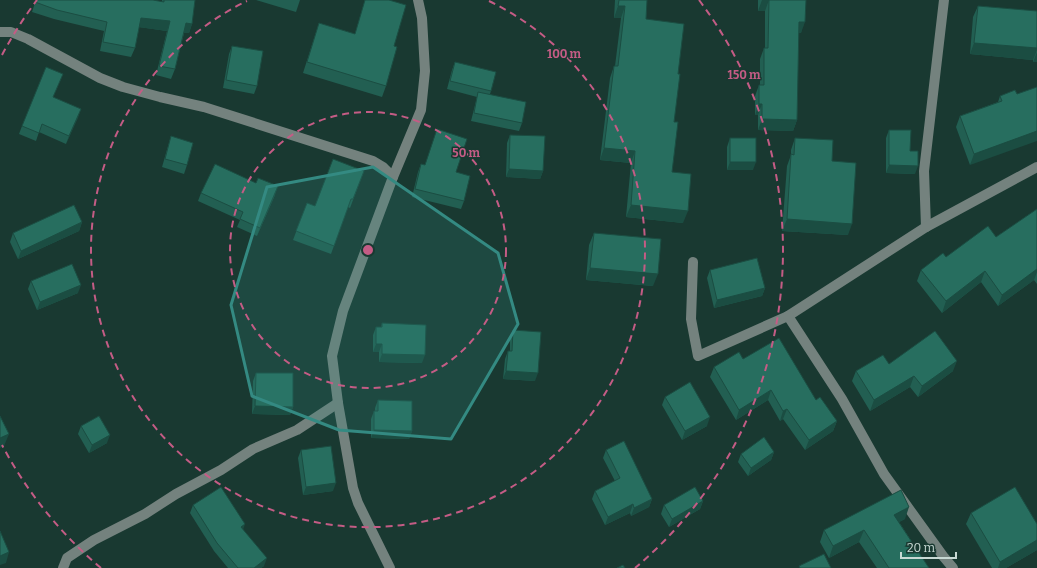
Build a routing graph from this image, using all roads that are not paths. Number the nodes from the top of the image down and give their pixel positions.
1 (418, 0) edge
2 (944, 0) edge
3 (0, 32) edge
4 (1037, 167) edge
5 (393, 177) junction
6 (926, 227) junction
7 (693, 262) dead end
8 (788, 316) junction
9 (338, 403) junction
10 (63, 568) edge
11 (390, 568) edge
12 (953, 568) edge

1 - 5 street
2 - 6 street
3 - 5 street
4 - 6 street
5 - 9 street
6 - 8 street
7 - 8 street
8 - 12 street
9 - 10 street
9 - 11 street

